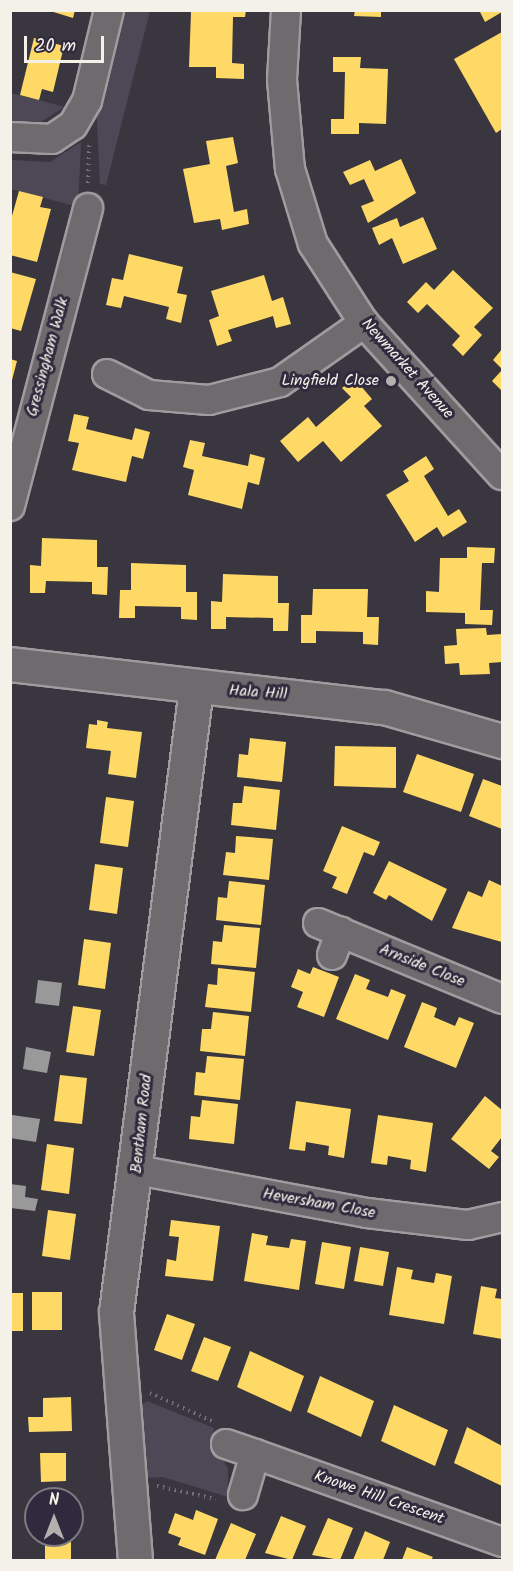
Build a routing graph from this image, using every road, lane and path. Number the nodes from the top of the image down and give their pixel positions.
1 (109, 10) edge
2 (286, 10) edge
3 (87, 102) junction
4 (10, 137) edge
5 (88, 208) joint
6 (364, 323) junction
7 (106, 374) dead end
8 (502, 475) edge
9 (10, 506) edge
10 (10, 664) edge
11 (196, 688) junction
12 (502, 741) edge
13 (330, 937) dead end
14 (502, 999) edge
15 (137, 1170) junction
16 (502, 1217) edge
17 (118, 1373) junction
18 (239, 1449) junction
19 (129, 1490) junction
20 (243, 1495) joint
21 (502, 1542) edge
22 (135, 1560) edge

1 - 3 street
2 - 6 street, Newmarket Avenue
3 - 4 street
3 - 5 path
5 - 9 street, Gressingham Walk
6 - 7 street
6 - 8 street, Newmarket Avenue
10 - 11 street, Hala Hill
11 - 12 street, Hala Hill
11 - 15 street, Bentham Road
13 - 14 street, Arnside Close
15 - 16 street, Heversham Close
15 - 17 street, Bentham Road
17 - 18 path
17 - 19 street, Bentham Road
18 - 20 street
18 - 21 street, Knowe Hill Crescent
19 - 20 path
19 - 22 street, Bentham Road

